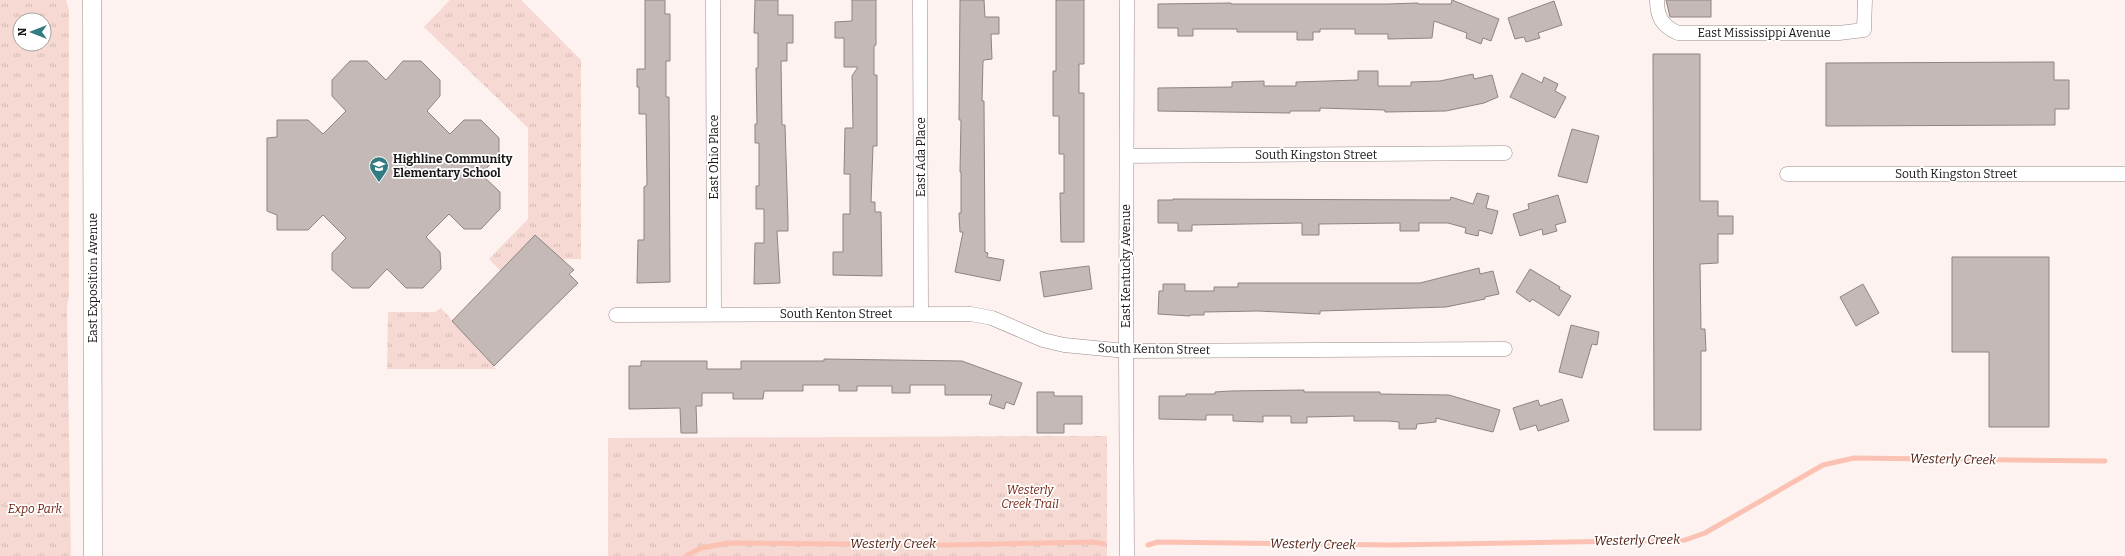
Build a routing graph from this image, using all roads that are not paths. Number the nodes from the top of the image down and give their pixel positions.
1 (92, 0) edge
2 (713, 0) edge
3 (920, 0) edge
4 (1127, 0) edge
5 (1657, 0) edge
6 (1865, 0) edge
7 (1505, 154) dead end
8 (1127, 156) junction
9 (1787, 174) dead end
10 (2125, 174) edge
11 (714, 314) junction
12 (922, 314) junction
13 (616, 315) dead end
14 (1505, 350) dead end
15 (1126, 352) junction
16 (93, 556) edge
17 (1127, 556) edge

1 - 16 street, East Exposition Avenue
2 - 11 street, East Ohio Place
3 - 12 street, East Ada Place
4 - 8 street, East Kentucky Avenue
5 - 6 street, East Mississippi Avenue
7 - 8 street, South Kingston Street
8 - 15 street, East Kentucky Avenue
9 - 10 street, South Kingston Street
11 - 12 street, South Kenton Street
11 - 13 street, South Kenton Street
12 - 15 street, South Kenton Street
14 - 15 street, South Kenton Street
15 - 17 street, East Kentucky Avenue

